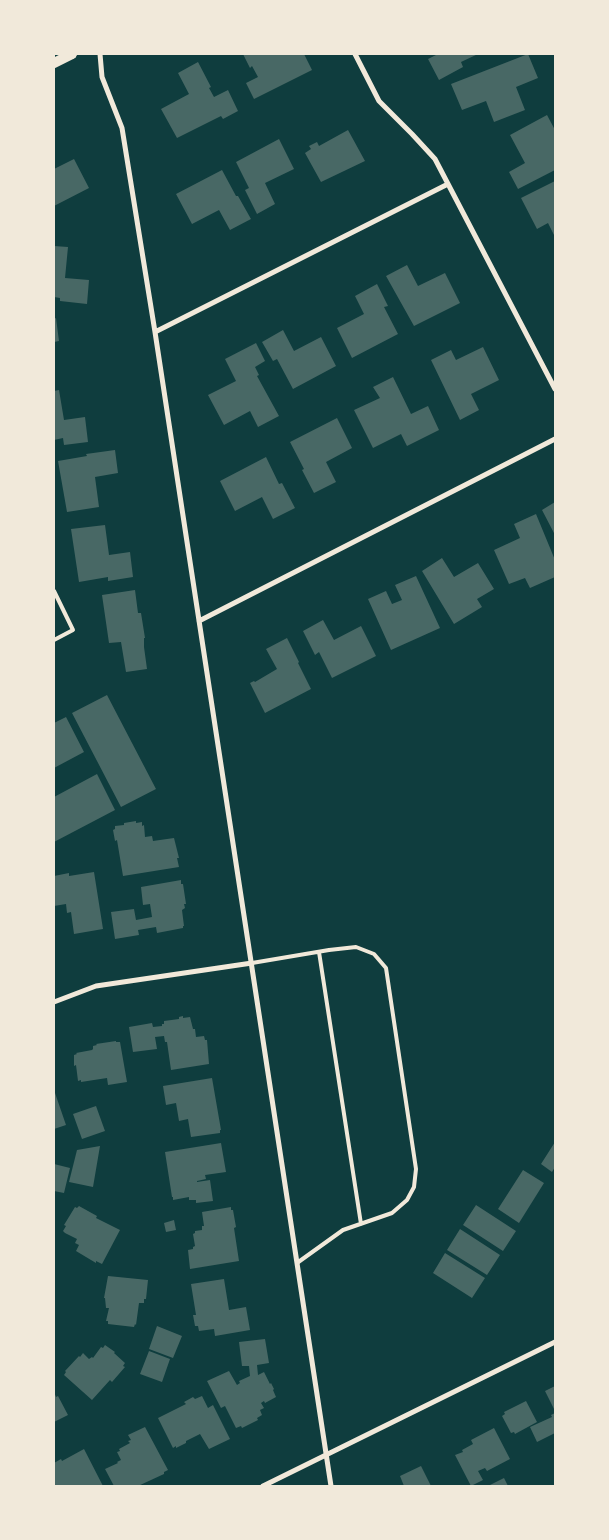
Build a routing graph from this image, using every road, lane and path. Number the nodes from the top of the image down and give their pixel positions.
1 (72, 54) edge
2 (100, 54) edge
3 (355, 54) edge
4 (54, 63) edge
5 (448, 184) junction
6 (156, 332) junction
7 (555, 388) edge
8 (555, 439) edge
9 (54, 590) edge
10 (199, 620) junction
11 (54, 640) edge
12 (319, 952) junction
13 (252, 963) junction
14 (54, 1002) edge
15 (361, 1224) junction
16 (297, 1263) junction
17 (555, 1342) edge
18 (326, 1454) junction
19 (263, 1486) edge
20 (331, 1486) edge

1 - 4 main road
2 - 6 street
3 - 5 street
5 - 6 street
5 - 7 street
6 - 10 street
8 - 10 street
9 - 11 lane
10 - 13 street
12 - 13 lane
12 - 15 lane
12 - 15 lane
13 - 14 street
13 - 16 street
15 - 16 lane
16 - 18 street
17 - 18 street
18 - 19 street
18 - 20 street

